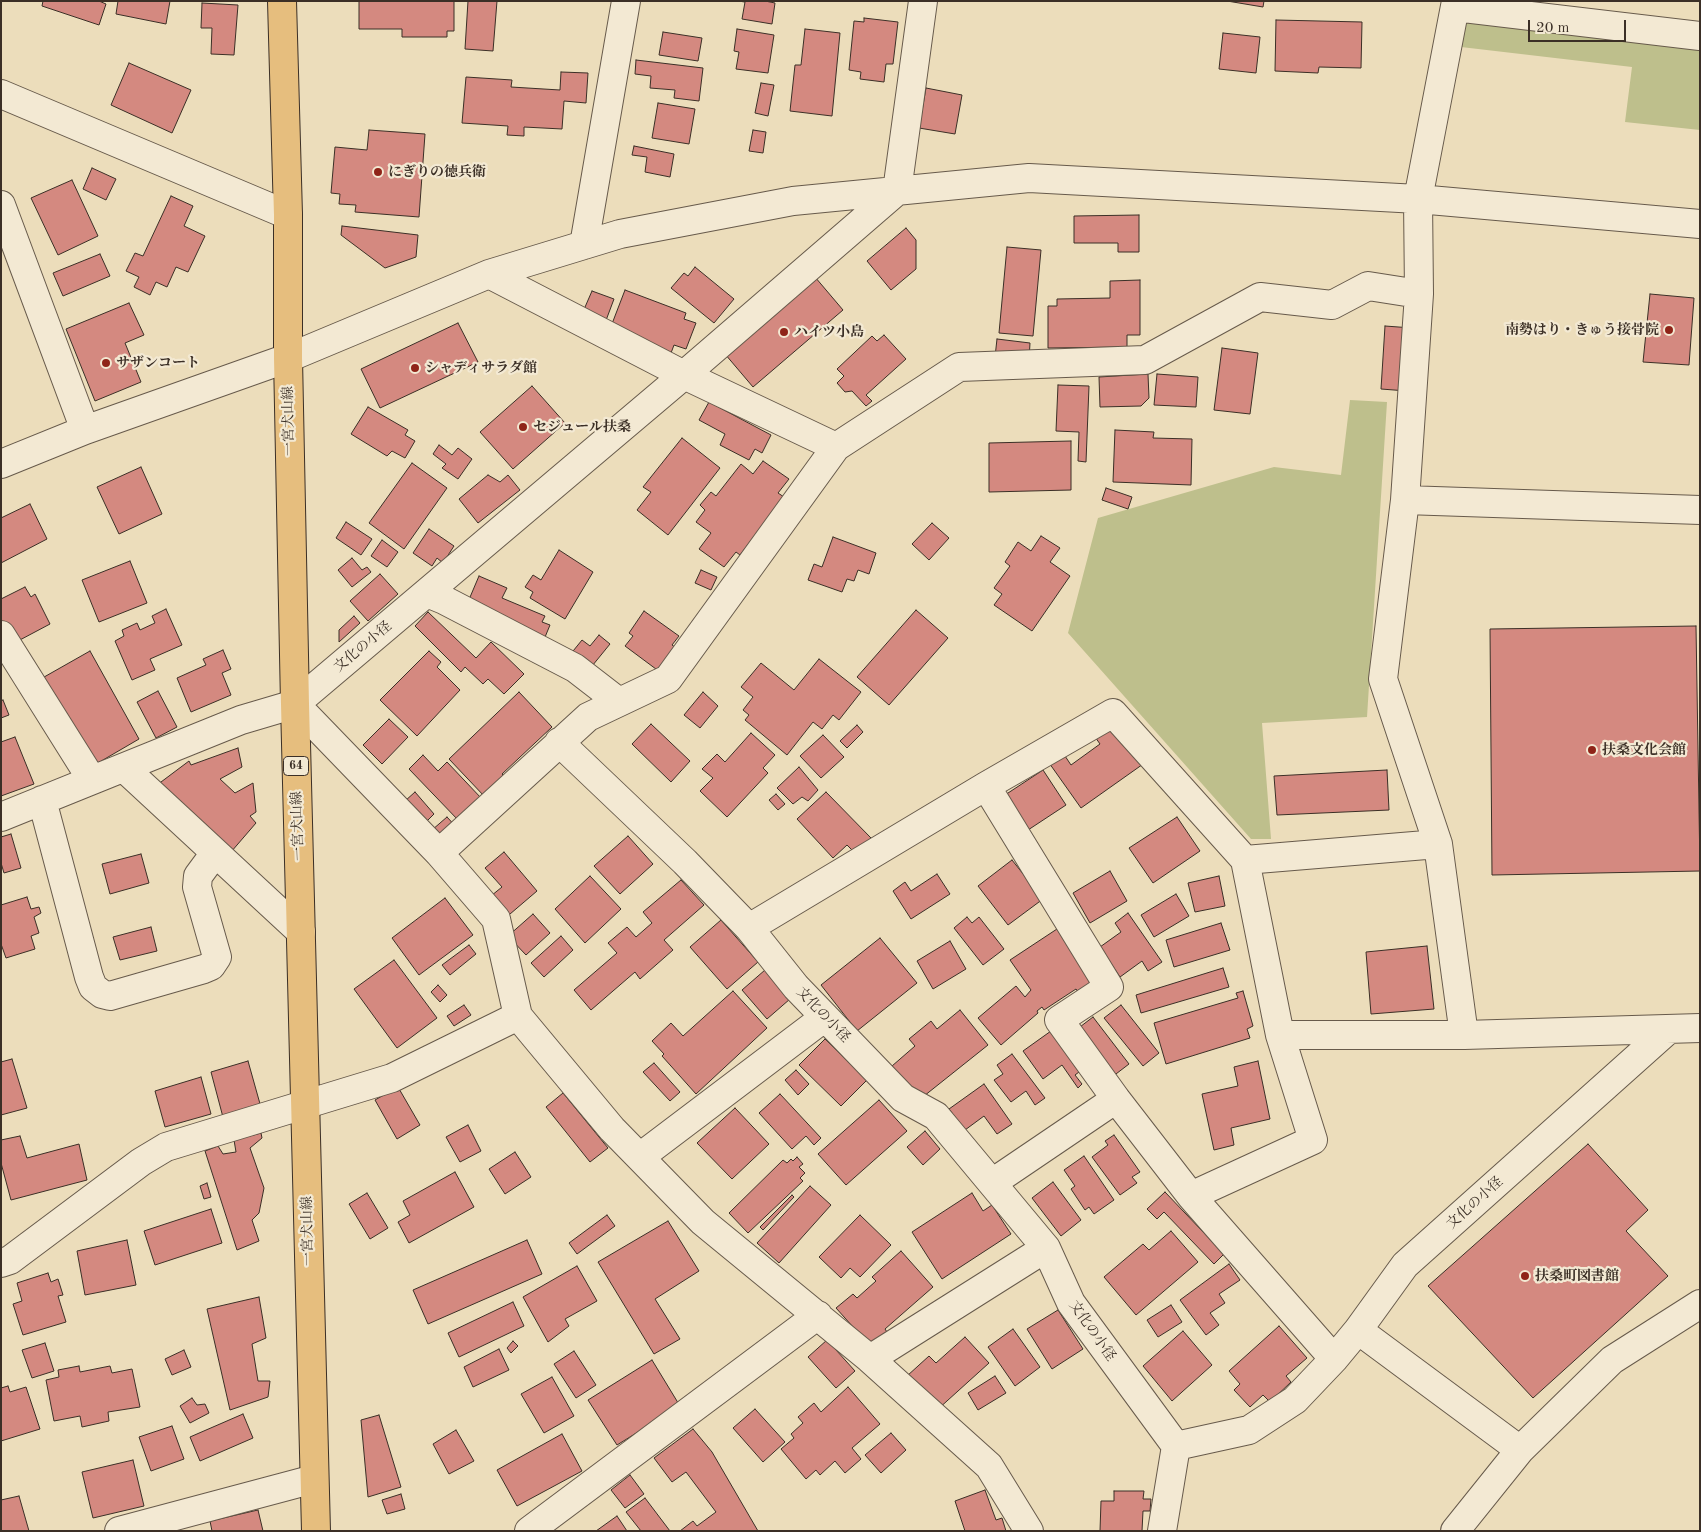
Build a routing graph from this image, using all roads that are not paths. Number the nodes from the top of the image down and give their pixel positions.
1 (282, 1) edge
2 (626, 1) edge
3 (923, 1) edge
4 (1456, 4) edge
5 (1700, 36) edge
6 (1, 94) edge
7 (897, 191) junction
8 (1418, 199) junction
9 (1, 205) edge
10 (288, 215) junction
11 (1700, 224) edge
12 (584, 245) junction
13 (489, 274) junction
14 (1420, 294) junction
15 (288, 358) junction
16 (684, 375) junction
17 (85, 430) junction
18 (836, 447) junction
19 (1, 464) edge
20 (1405, 500) junction
21 (1700, 510) edge
22 (427, 593) junction
23 (1, 635) edge
24 (619, 702) junction
25 (295, 704) junction
26 (559, 742) junction
27 (124, 768) junction
28 (92, 780) junction
29 (986, 786) junction
30 (42, 800) junction
31 (1, 817) edge
32 (1438, 844) junction
33 (215, 853) junction
34 (439, 853) junction
35 (1245, 860) junction
36 (750, 928) junction
37 (301, 932) junction
38 (518, 1016) junction
39 (825, 1017) junction
40 (1700, 1028) edge
41 (1668, 1029) junction
42 (1280, 1035) junction
43 (1464, 1035) junction
44 (1116, 1099) junction
45 (306, 1104) junction
46 (640, 1157) junction
47 (992, 1183) junction
48 (1192, 1196) junction
49 (1046, 1248) junction
50 (1, 1263) edge
51 (1700, 1304) edge
52 (818, 1315) junction
53 (1358, 1330) junction
54 (870, 1359) junction
55 (1334, 1359) junction
56 (1176, 1446) junction
57 (1520, 1450) junction
58 (314, 1479) junction
59 (120, 1531) edge
60 (316, 1531) edge
61 (529, 1531) edge
62 (1029, 1531) edge
63 (1162, 1531) edge
64 (1455, 1531) edge

1 - 10 main road, 一宮犬山線 / 64
2 - 12 street
3 - 7 street
4 - 5 street
4 - 8 street
6 - 10 street
7 - 8 street
7 - 12 street
7 - 16 street, 文化の小径
8 - 11 street
8 - 14 street
9 - 17 street
10 - 15 main road, 一宮犬山線 / 64
12 - 13 street
13 - 15 street
13 - 16 street
14 - 18 street
14 - 20 street
15 - 17 street
15 - 25 main road, 一宮犬山線 / 64
16 - 18 street
16 - 22 street, 文化の小径
17 - 19 street
18 - 24 street
20 - 21 street
20 - 32 street
22 - 24 street
22 - 25 street, 文化の小径
23 - 28 street
24 - 26 street
25 - 27 street, 文化の小径
25 - 34 street
25 - 37 main road, 一宮犬山線 / 64
26 - 34 street
26 - 36 street, 文化の小径
27 - 28 street, 文化の小径
27 - 33 street
28 - 30 street, 文化の小径
29 - 35 street
29 - 36 street
29 - 44 street
30 - 31 street, 文化の小径
30 - 33 street
32 - 35 street
32 - 43 street
33 - 37 street
34 - 38 street
35 - 42 street
36 - 39 street, 文化の小径
37 - 45 main road, 一宮犬山線 / 64
38 - 45 street
38 - 46 street
39 - 46 street
39 - 47 street, 文化の小径
40 - 41 street
41 - 43 street
41 - 53 street, 文化の小径
42 - 43 street
42 - 48 street
44 - 47 street
44 - 48 street
45 - 50 street
45 - 58 main road, 一宮犬山線 / 64
46 - 52 street
47 - 49 street, 文化の小径
48 - 55 street
49 - 54 street
49 - 56 street, 文化の小径
51 - 57 street
52 - 54 street
52 - 61 street
53 - 55 street, 文化の小径
53 - 57 street
54 - 62 street
55 - 56 street, 文化の小径
56 - 63 street
57 - 64 street
58 - 59 street
58 - 60 main road, 一宮犬山線 / 64

